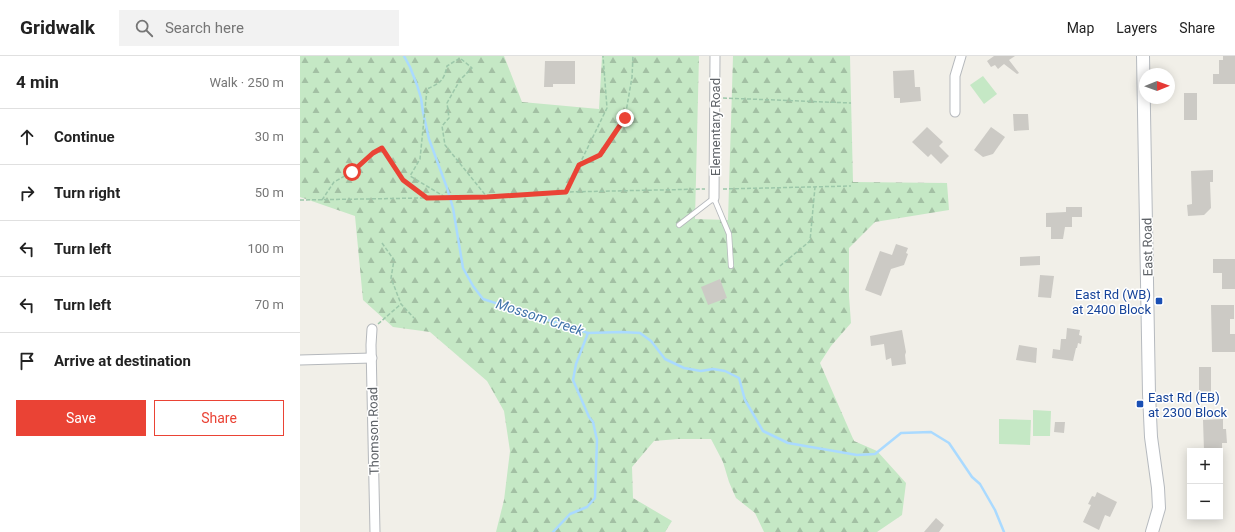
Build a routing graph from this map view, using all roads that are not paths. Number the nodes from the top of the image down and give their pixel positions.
1 (715, 56) edge
2 (961, 56) edge
3 (1143, 56) edge
4 (955, 112) dead end
5 (714, 198) junction
6 (679, 225) dead end
7 (731, 266) dead end
8 (372, 329) road end
9 (372, 358) junction
10 (300, 360) edge
11 (375, 532) edge
12 (1152, 532) edge

1 - 5 street, Elementary Road
2 - 4 street
3 - 12 main road, East Road
5 - 6 lane
5 - 7 lane
8 - 9 street, Thomson Road
9 - 10 street
9 - 11 street, Thomson Road

